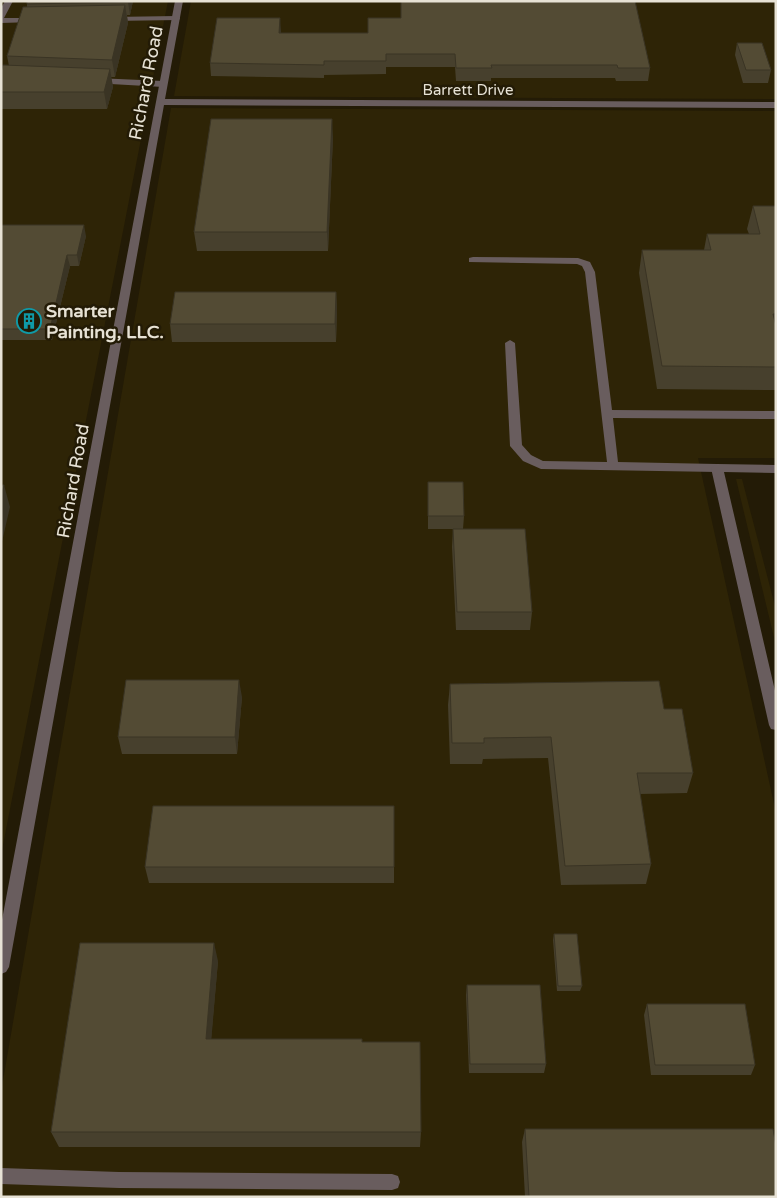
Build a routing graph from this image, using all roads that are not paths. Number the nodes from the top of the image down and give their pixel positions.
1 (9, 1) edge
2 (179, 1) edge
3 (176, 18) junction
4 (1, 19) edge
5 (98, 19) edge
6 (40, 20) edge
7 (87, 81) edge
8 (163, 84) junction
9 (160, 102) junction
10 (776, 105) edge
11 (473, 260) dead end
12 (510, 343) dead end
13 (607, 414) junction
14 (776, 415) edge
15 (613, 466) junction
16 (717, 468) junction
17 (776, 469) edge
18 (776, 725) edge
19 (1, 967) edge
20 (1, 1176) edge
21 (392, 1182) dead end

1 - 4 street
2 - 3 street, Richard Road
3 - 5 street
3 - 8 street, Richard Road
4 - 6 street
7 - 8 street
8 - 9 street, Richard Road
9 - 10 street, Barrett Drive
9 - 19 street, Richard Road
11 - 13 street
12 - 15 street
13 - 14 street
13 - 15 street
15 - 16 street
16 - 17 street
16 - 18 street
20 - 21 street

